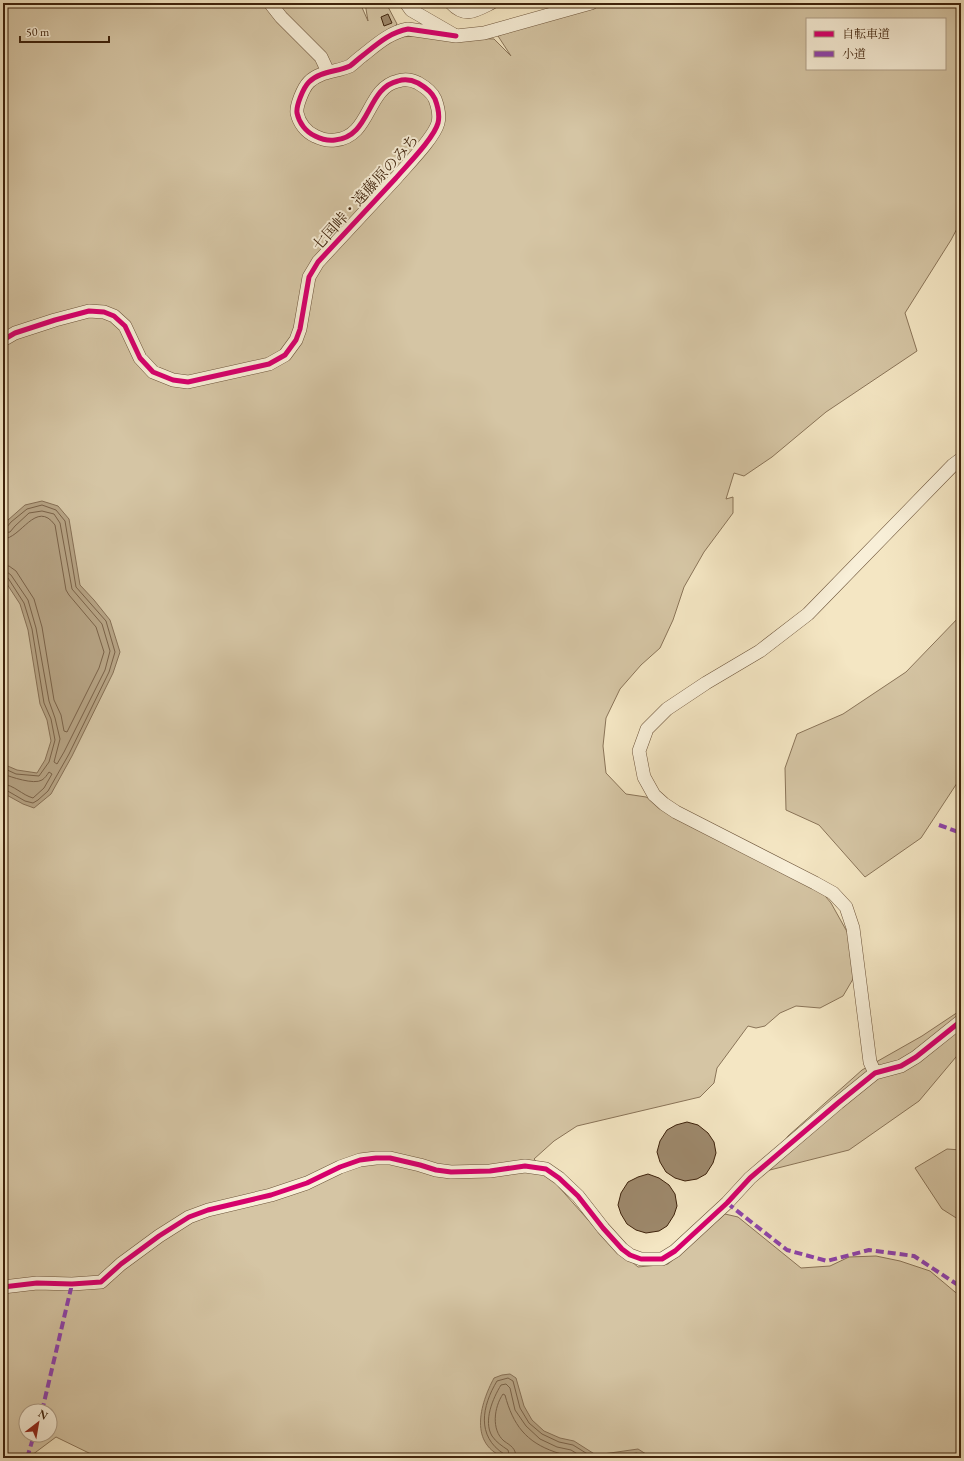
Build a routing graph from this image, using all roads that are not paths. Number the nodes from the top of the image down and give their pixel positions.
1 (270, 3) edge
2 (406, 3) edge
3 (451, 3) edge
4 (491, 3) edge
5 (592, 3) edge
6 (456, 36) junction
7 (328, 72) junction
8 (3, 340) edge
9 (961, 460) edge
10 (961, 1021) edge
11 (875, 1073) junction
12 (3, 1287) edge

1 - 7 street
2 - 6 street
3 - 4 street
5 - 6 street, 七国峠・遠藤原のみち
6 - 7 street, 七国峠・遠藤原のみち
7 - 8 street, 七国峠・遠藤原のみち
9 - 11 street
10 - 11 street
11 - 12 street

